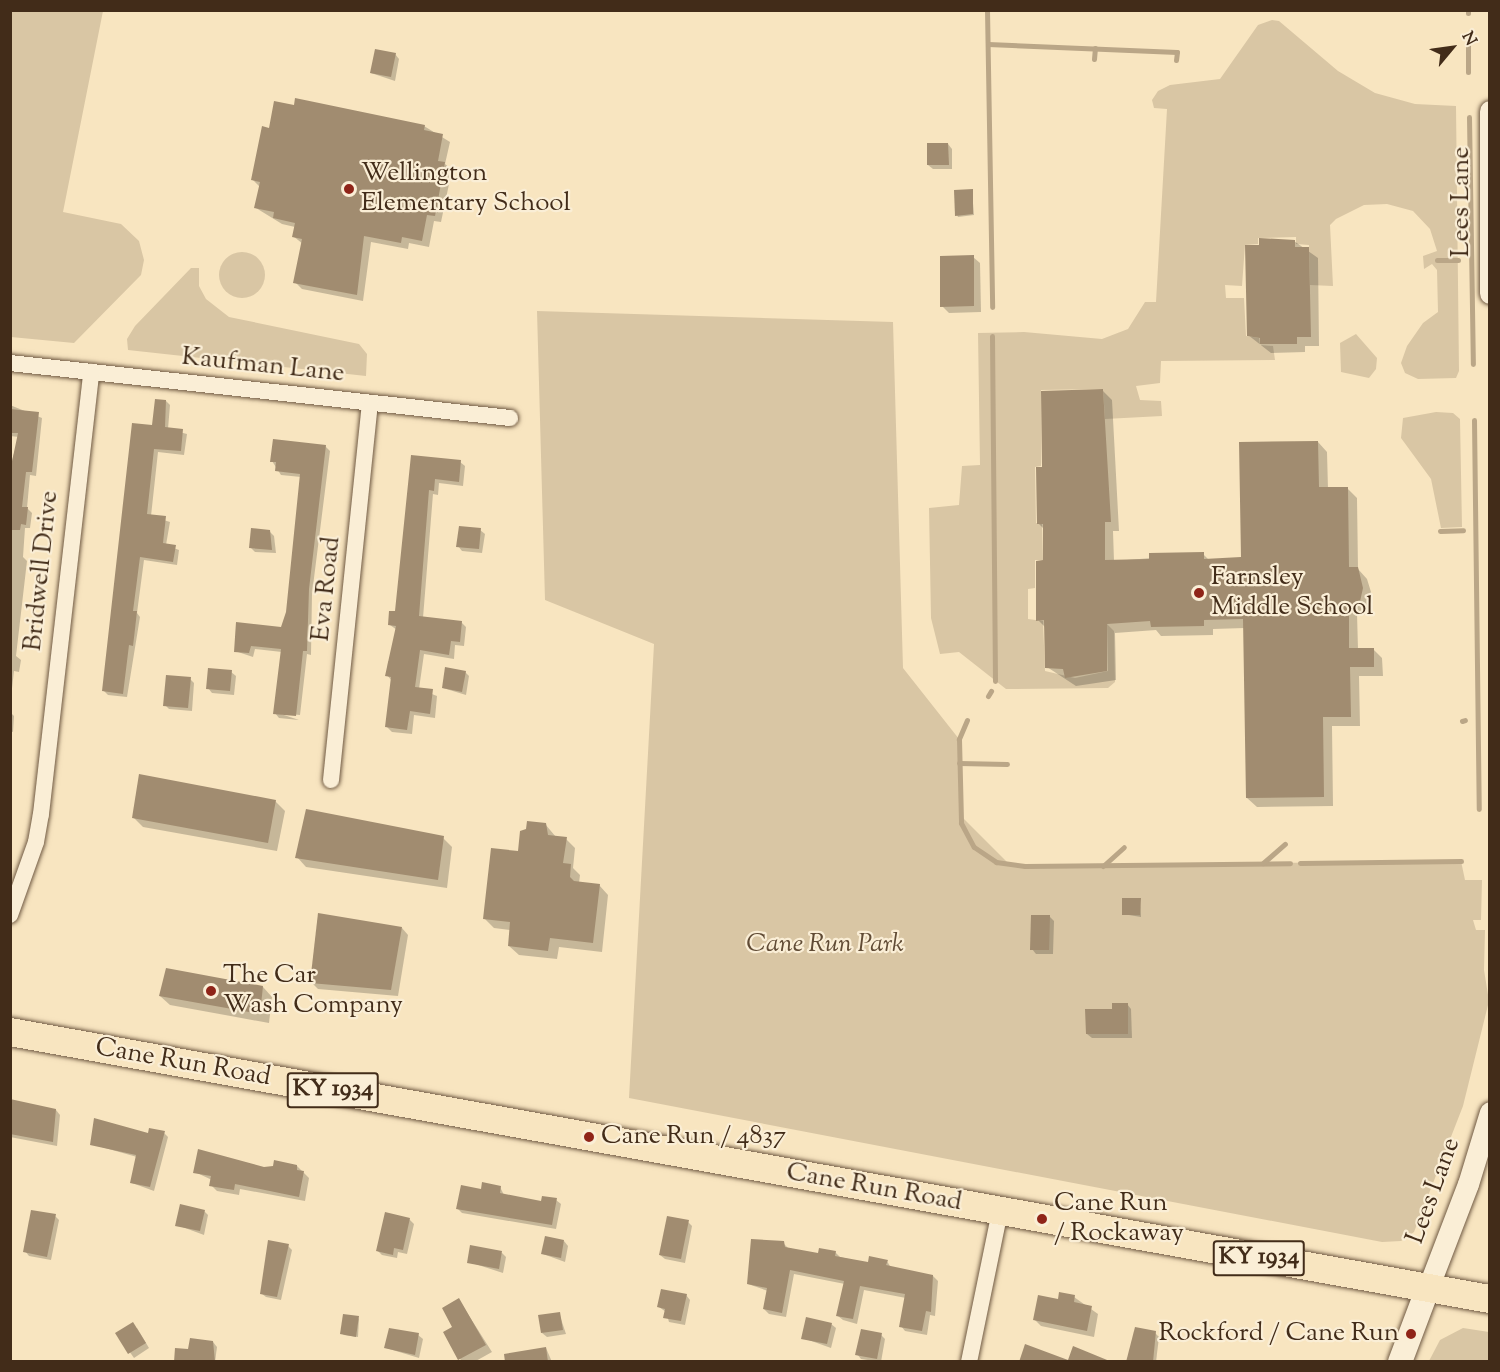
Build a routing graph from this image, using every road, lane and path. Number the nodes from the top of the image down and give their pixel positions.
1 (1490, 111) edge
2 (1490, 293) edge
3 (10, 363) edge
4 (91, 372) junction
5 (370, 403) junction
6 (510, 418) dead end
7 (331, 780) dead end
8 (10, 915) edge
9 (10, 1032) edge
10 (1490, 1112) edge
11 (1000, 1211) junction
12 (1428, 1288) junction
13 (1490, 1299) edge
14 (969, 1362) edge
15 (1400, 1362) edge

1 - 2 street, Lees Lane
3 - 4 street, Kaufman Lane
4 - 5 street, Kaufman Lane
4 - 8 street, Bridwell Drive
5 - 6 street, Kaufman Lane
5 - 7 street, Eva Road
9 - 11 highway, Cane Run Road / KY 1934
10 - 12 street, Lees Lane
11 - 12 highway, Cane Run Road / KY 1934
11 - 14 street
12 - 13 highway, Cane Run Road / KY 1934
12 - 15 main road

